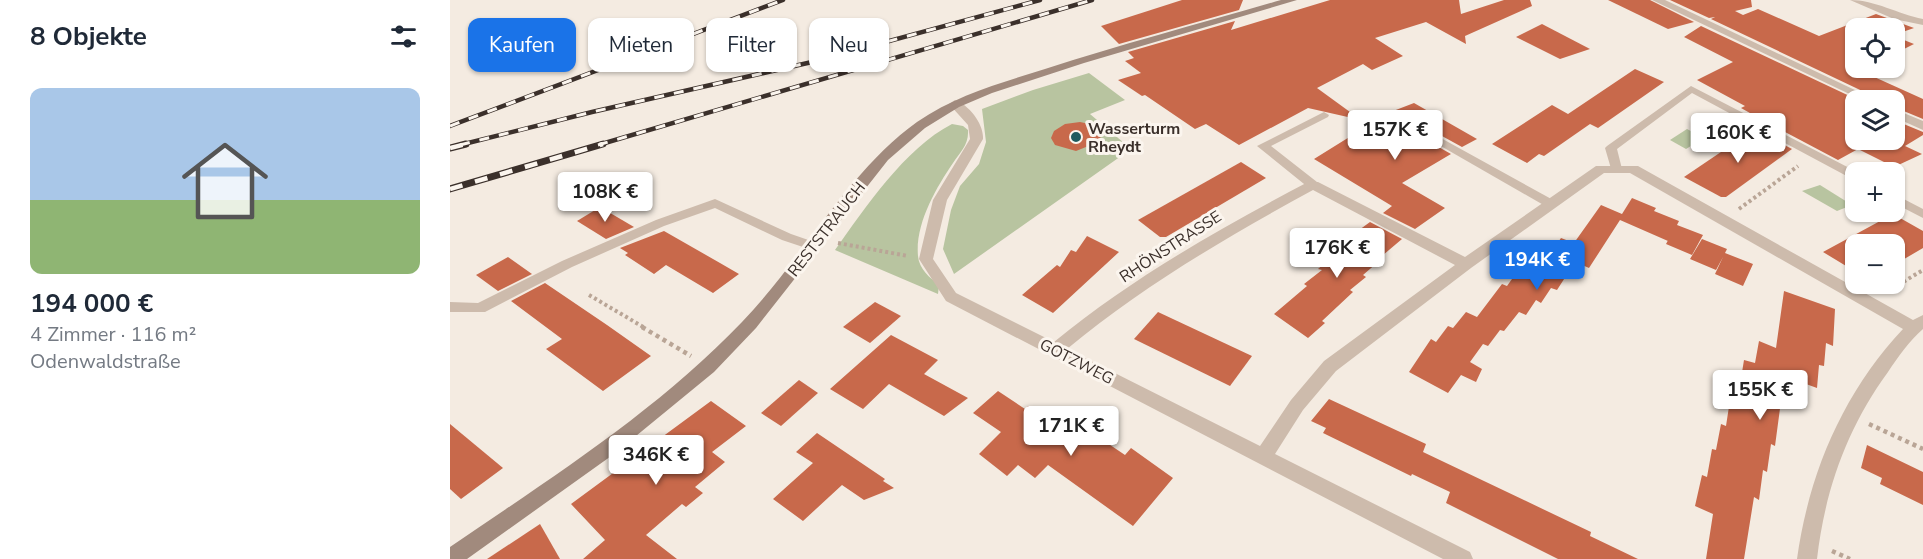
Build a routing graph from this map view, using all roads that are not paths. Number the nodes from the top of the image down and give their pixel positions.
1 (1292, 0) edge
2 (1657, 0) edge
3 (1855, 0) edge
4 (1923, 14) edge
5 (1923, 22) edge
6 (1849, 90) edge
7 (955, 104) junction
8 (1324, 115) dead end
9 (1905, 117) edge
10 (1410, 124) dead end
11 (1923, 126) edge
12 (1616, 169) junction
13 (1845, 171) edge
14 (1313, 185) junction
15 (1551, 204) junction
16 (1905, 204) edge
17 (1923, 214) edge
18 (814, 243) junction
19 (1466, 264) junction
20 (450, 307) edge
21 (1918, 324) edge
22 (1055, 350) junction
23 (1264, 455) junction
24 (450, 559) edge
25 (1463, 559) edge
26 (1807, 559) edge

1 - 7 main road, RESTSTRAUCH
2 - 6 street
3 - 5 street
4 - 5 street
7 - 18 main road, RESTSTRAUCH
7 - 22 street, GOTZWEG
8 - 14 lane
9 - 11 street
10 - 15 lane
12 - 13 lane
12 - 15 street
12 - 21 street
14 - 19 street
14 - 22 street, RHÖNSTRASSE
15 - 19 street
16 - 17 lane
18 - 20 lane
18 - 24 main road, RESTSTRAUCH
19 - 23 street
21 - 26 street
22 - 23 street, GOTZWEG
23 - 25 street, GOTZWEG

